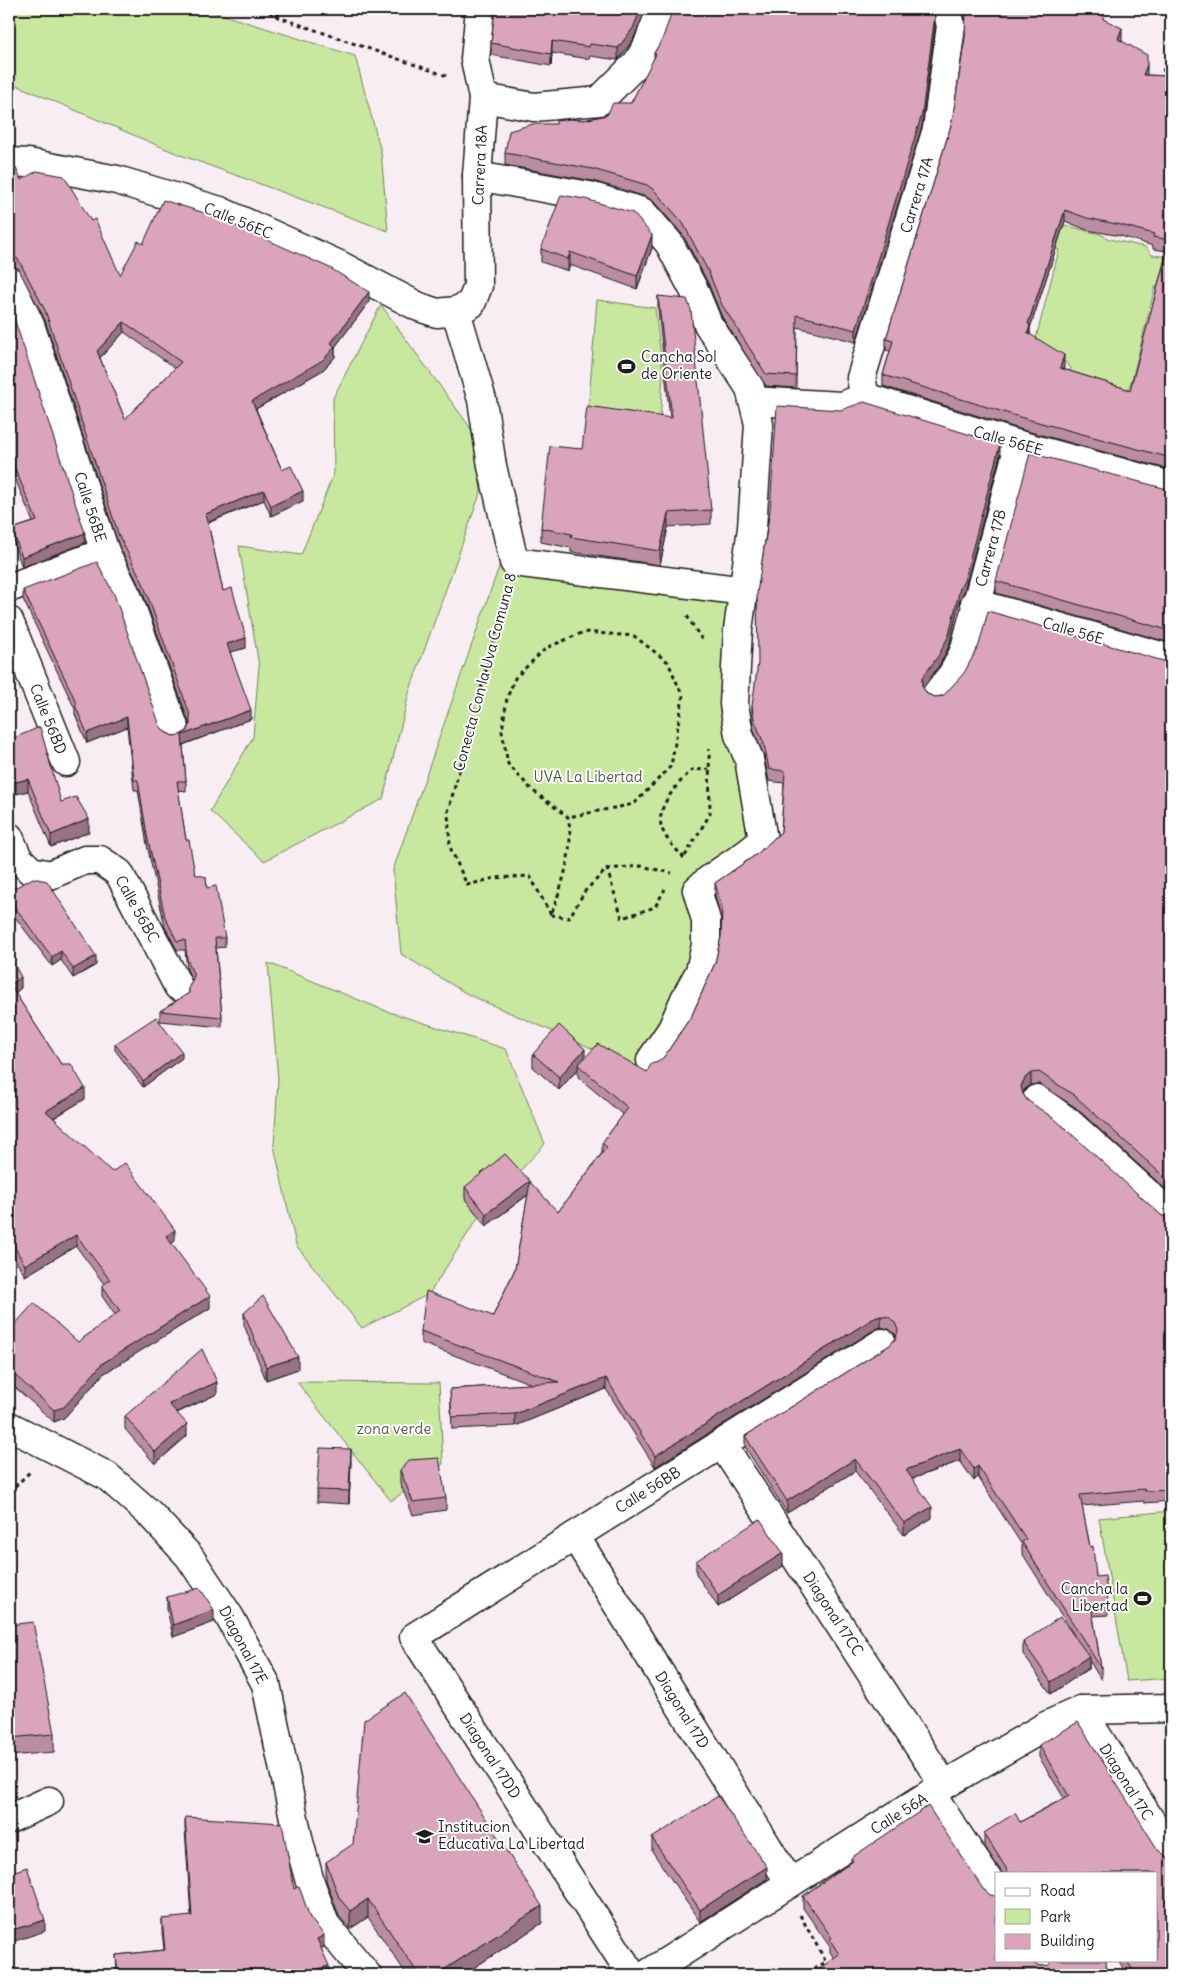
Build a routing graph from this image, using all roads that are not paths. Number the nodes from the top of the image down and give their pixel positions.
1 (480, 9) edge
2 (661, 9) edge
3 (947, 9) edge
4 (482, 93) junction
5 (9, 162) edge
6 (477, 176) junction
7 (9, 281) edge
8 (456, 311) junction
9 (863, 388) junction
10 (753, 401) junction
11 (1019, 445) junction
12 (1171, 486) edge
13 (105, 552) junction
14 (9, 588) edge
15 (745, 591) junction
16 (976, 603) junction
17 (9, 621) edge
18 (1171, 659) edge
19 (937, 693) dead end
20 (175, 730) dead end
21 (66, 762) dead end
22 (9, 837) edge
23 (178, 986) dead end
24 (651, 1060) dead end
25 (1037, 1099) dead end
26 (1171, 1215) edge
27 (882, 1343) dead end
28 (9, 1426) edge
29 (722, 1444) junction
30 (575, 1536) junction
31 (414, 1638) joint
32 (1171, 1708) edge
33 (1081, 1710) junction
34 (938, 1790) junction
35 (49, 1801) dead end
36 (9, 1819) edge
37 (1171, 1853) edge
38 (790, 1883) junction
39 (995, 1890) edge
40 (367, 1975) edge
41 (632, 1975) edge
42 (646, 1975) edge

1 - 4 street, Carrera 18A
2 - 4 street
3 - 9 street, Carrera 17A
4 - 6 street, Carrera 18A
5 - 8 street, Calle 56EC
6 - 8 street, Carrera 18A
6 - 10 street
7 - 13 street, Calle 56BE
8 - 15 street, Conecta Con la Uva Comuna 8
9 - 10 street
9 - 11 street, Calle 56EE
10 - 15 street
11 - 12 street, Calle 56EE
11 - 16 street, Carrera 17B
13 - 14 street
13 - 20 street, Calle 56BE
15 - 24 street
16 - 18 street, Calle 56E
16 - 19 street, Carrera 17B
17 - 21 street, Calle 56BD
22 - 23 street, Calle 56BC
25 - 26 street
27 - 29 street, Calle 56BB
28 - 40 street, Diagonal 17E
29 - 30 street, Calle 56BB
29 - 34 street, Diagonal 17CC
30 - 31 street, Calle 56BB
30 - 38 street, Diagonal 17D
31 - 41 street, Diagonal 17DD
32 - 33 street, Calle 56A
33 - 34 street, Calle 56A
33 - 37 street, Diagonal 17C
34 - 38 street, Calle 56A
34 - 39 street, Diagonal 17CC
35 - 36 street
38 - 42 street, Calle 56A

